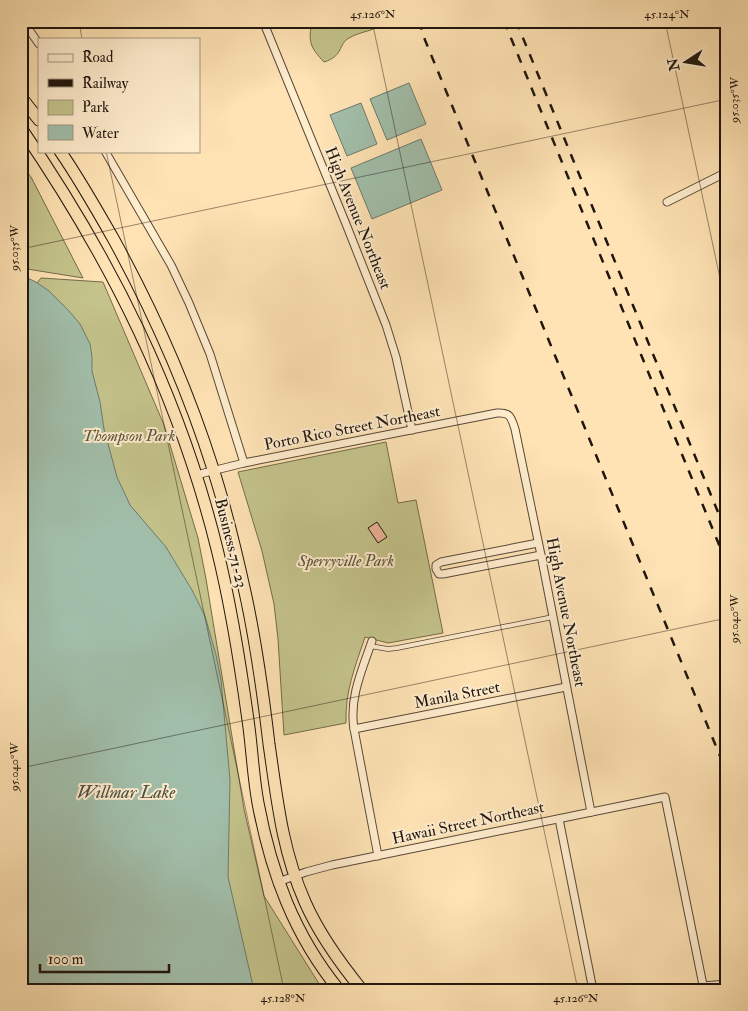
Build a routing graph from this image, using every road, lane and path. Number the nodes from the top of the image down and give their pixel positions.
1 (23, 21) edge
2 (263, 21) edge
3 (38, 43) edge
4 (21, 96) edge
5 (38, 119) edge
6 (21, 128) edge
7 (61, 152) edge
8 (106, 152) edge
9 (727, 172) edge
10 (667, 202) dead end
11 (512, 418) joint
12 (412, 430) junction
13 (244, 463) junction
14 (214, 470) junction
15 (196, 475) junction
16 (538, 543) junction
17 (541, 555) junction
18 (553, 617) junction
19 (371, 643) joint
20 (566, 687) junction
21 (354, 729) junction
22 (591, 812) junction
23 (559, 818) junction
24 (378, 856) junction
25 (295, 876) junction
26 (278, 882) junction
27 (727, 984) edge
28 (704, 988) edge
29 (339, 990) edge
30 (362, 990) edge
31 (594, 990) edge

1 - 3 street
2 - 12 street, High Avenue Northeast
4 - 5 highway
6 - 15 highway, Business 71-23
7 - 14 highway, Business 71-23
8 - 13 street
9 - 10 street
11 - 12 street, Porto Rico Street Northeast
11 - 16 street, High Avenue Northeast
12 - 13 street, Porto Rico Street Northeast
13 - 14 street, Porto Rico Street Northeast
14 - 15 street, Porto Rico Street Northeast
14 - 25 highway, Business 71-23
15 - 26 highway, Business 71-23
16 - 17 street, High Avenue Northeast
16 - 17 street
17 - 18 street, High Avenue Northeast
18 - 19 lane
18 - 20 street, High Avenue Northeast
19 - 21 street
20 - 21 street, Manila Street
20 - 22 street, High Avenue Northeast
21 - 24 street
22 - 23 street, Hawaii Street Northeast
22 - 28 street, Hawaii Street Northeast
23 - 24 street, Hawaii Street Northeast
23 - 31 street
24 - 25 street, Hawaii Street Northeast
25 - 26 street, Hawaii Street Northeast
25 - 30 highway, Business 71-23
26 - 29 highway, Business 71-23
27 - 28 street

